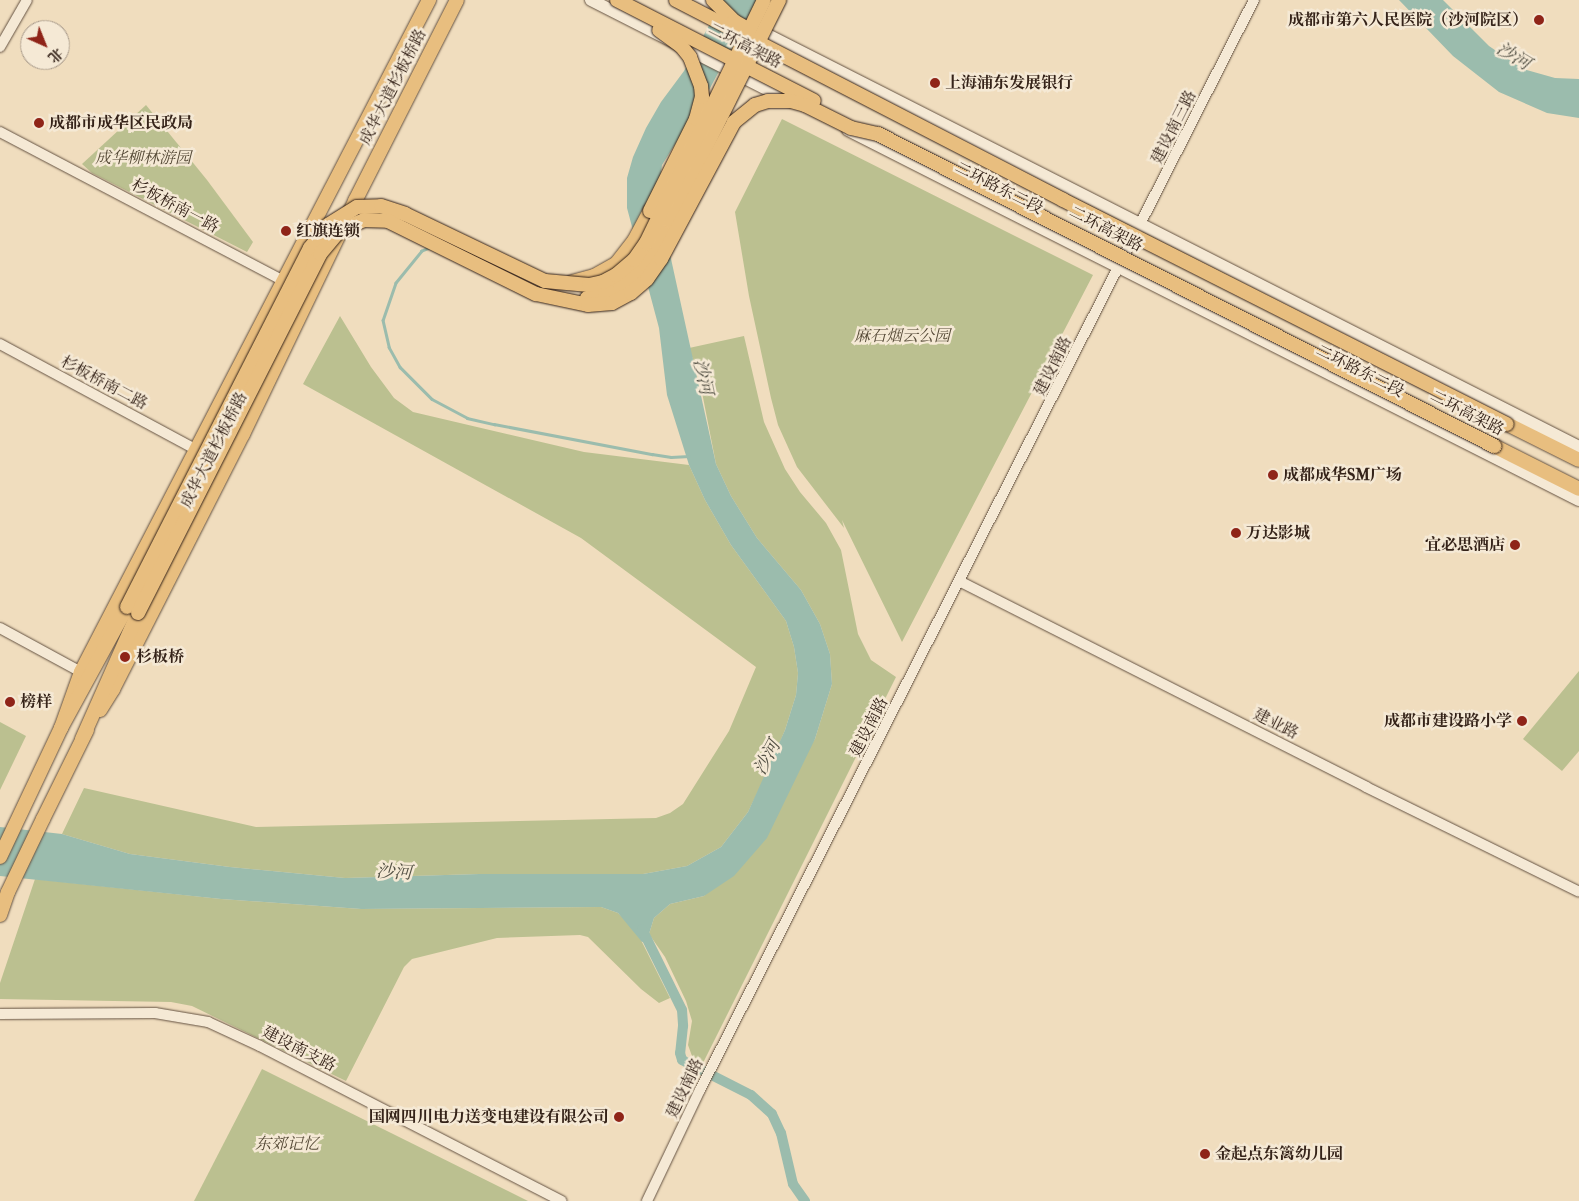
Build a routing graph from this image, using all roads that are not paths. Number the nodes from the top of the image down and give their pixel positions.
1 (27, 0) edge
2 (428, 0) edge
3 (457, 0) edge
4 (591, 0) edge
5 (618, 0) edge
6 (676, 0) edge
7 (764, 0) edge
8 (779, 0) edge
9 (1254, 0) edge
10 (707, 1) edge
11 (0, 47) edge
12 (781, 54) junction
13 (0, 132) edge
14 (878, 134) junction
15 (1140, 226) junction
16 (1120, 267) junction
17 (282, 280) junction
18 (563, 284) junction
19 (559, 300) junction
20 (0, 344) edge
21 (1579, 448) edge
22 (194, 449) junction
23 (1579, 460) edge
24 (1579, 490) edge
25 (1579, 500) edge
26 (961, 582) junction
27 (133, 610) junction
28 (0, 628) edge
29 (81, 672) junction
30 (60, 728) junction
31 (82, 739) junction
32 (0, 857) edge
33 (1579, 892) edge
34 (0, 915) edge
35 (0, 1014) edge
36 (561, 1201) edge
37 (647, 1201) edge

1 - 11 street
2 - 17 main road, 成华大道杉板桥路
3 - 31 main road, 成华大道杉板桥路
4 - 16 main road, 二环路东二段
5 - 14 main road, 二环高架路, bridge
5 - 18 main road, bridge
6 - 12 main road, 二环高架路, bridge
7 - 18 main road, bridge
8 - 19 main road, bridge
9 - 15 street, 建设南三路
10 - 12 main road, bridge
10 - 15 main road, 二环路东二段, bridge
12 - 23 main road, 二环高架路, bridge
13 - 17 street, 杉板桥南一路
14 - 19 main road, bridge
14 - 24 main road, 二环高架路, bridge
15 - 16 street, 建设南三路
15 - 21 main road, 二环路东二段
16 - 25 main road, 二环路东二段
16 - 26 street, 建设南路
17 - 22 main road, 成华大道杉板桥路
18 - 27 main road, bridge
19 - 27 main road, bridge
20 - 22 street, 杉板桥南二路
22 - 29 main road, 成华大道杉板桥路
26 - 33 street, 建业路
26 - 37 street, 建设南路
27 - 30 main road
27 - 31 main road
28 - 29 street
29 - 30 main road, 成华大道杉板桥路
30 - 32 main road, 成华大道杉板桥路
31 - 34 main road, 成华大道杉板桥路
35 - 36 street, 建设南支路

